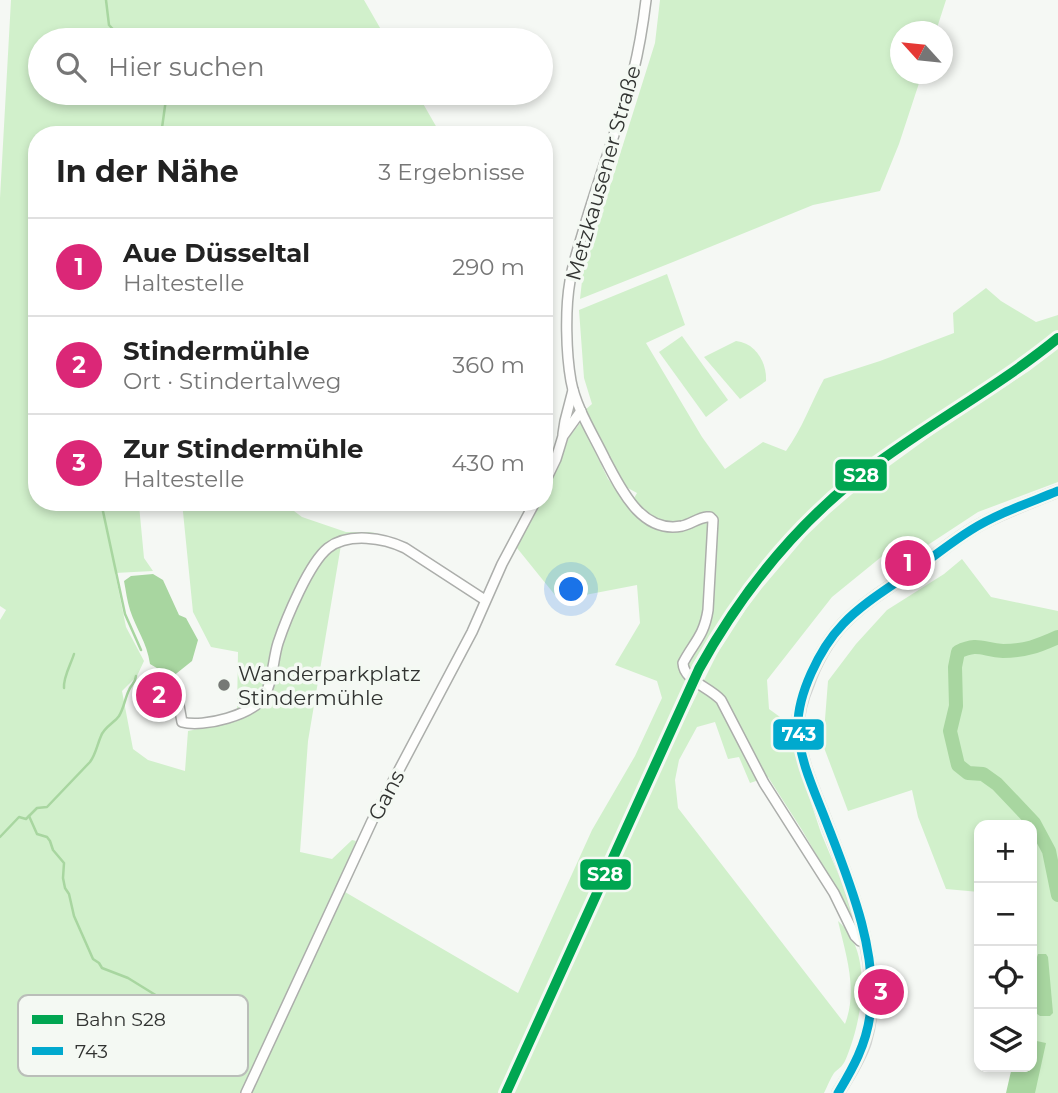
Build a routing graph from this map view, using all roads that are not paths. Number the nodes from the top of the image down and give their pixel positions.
1 (646, 0) edge
2 (573, 389) junction
3 (582, 411) junction
4 (563, 436) junction
5 (553, 465) edge
6 (1058, 491) edge
7 (530, 511) edge
8 (485, 600) junction
9 (174, 689) dead end
10 (865, 940) junction
11 (246, 1093) edge
12 (838, 1093) edge

1 - 2 street, Metzkausener Straße
2 - 3 street, Metzkausener Straße
2 - 4 street
3 - 4 street
3 - 10 street, Metzkausener Straße
4 - 5 street
6 - 10 main road
7 - 8 street, Gans
8 - 9 street
8 - 11 street, Gans
10 - 12 main road

